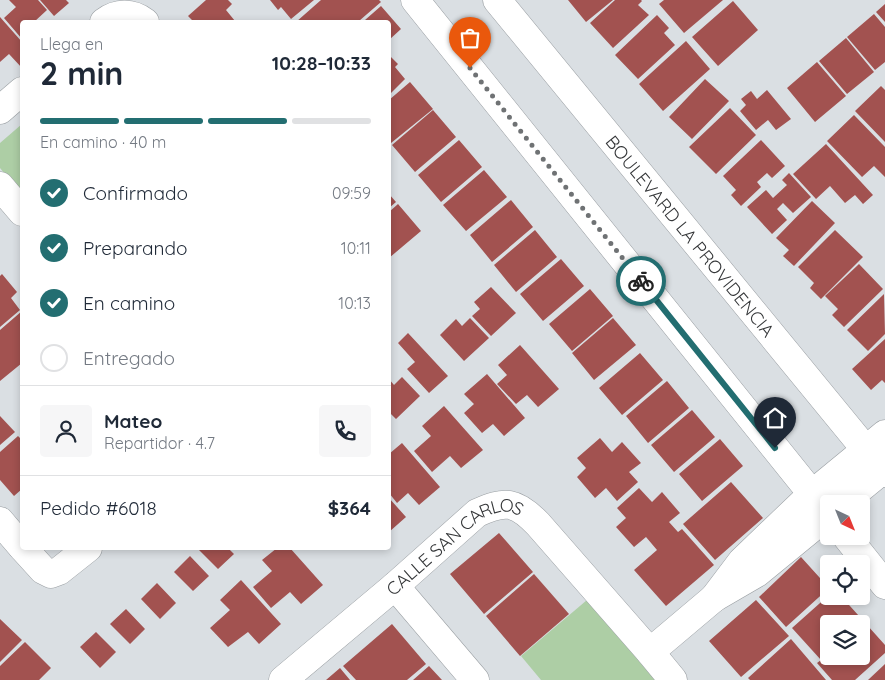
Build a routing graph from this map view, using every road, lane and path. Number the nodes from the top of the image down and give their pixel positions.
1 (497, 0) edge
2 (422, 3) edge
3 (107, 20) edge
4 (142, 20) edge
5 (20, 93) edge
6 (0, 110) edge
7 (0, 186) edge
8 (20, 210) edge
9 (875, 442) edge
10 (884, 470) edge
11 (835, 495) edge
12 (852, 495) edge
13 (820, 504) edge
14 (820, 512) edge
15 (0, 521) edge
16 (20, 544) edge
17 (853, 545) edge
18 (26, 550) edge
19 (85, 550) edge
20 (885, 584) edge
21 (395, 586) junction
22 (650, 652) junction
23 (283, 680) edge
24 (475, 680) edge
25 (673, 680) edge

1 - 9 street, BOULEVARD LA PROVIDENCIA
2 - 13 street
3 - 4 street
5 - 6 street
7 - 8 street
9 - 10 street, BOULEVARD LA PROVIDENCIA
9 - 11 street
10 - 12 street
14 - 22 street
15 - 16 street
17 - 20 street
18 - 19 street
21 - 22 street, CALLE SAN CARLOS
21 - 23 street, CALLE SAN CARLOS
21 - 24 street
22 - 25 street, CALLE SAN CARLOS

